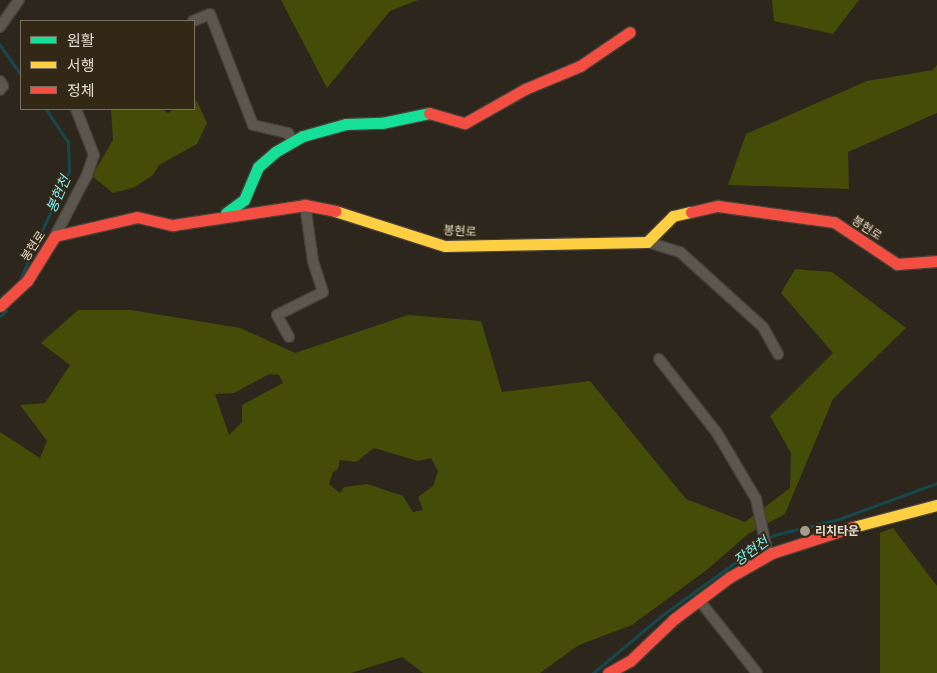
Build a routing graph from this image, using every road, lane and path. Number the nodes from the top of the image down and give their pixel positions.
1 (19, 0) edge
2 (195, 20) edge
3 (0, 27) edge
4 (630, 32) dead end
5 (0, 81) edge
6 (0, 90) edge
7 (76, 110) edge
8 (293, 142) junction
9 (305, 205) junction
10 (222, 216) junction
11 (55, 236) junction
12 (647, 242) junction
13 (937, 261) edge
14 (0, 306) edge
15 (289, 337) dead end
16 (778, 354) dead end
17 (659, 359) dead end
18 (937, 504) edge
19 (767, 551) junction
20 (699, 600) junction
21 (608, 673) edge
22 (757, 673) edge

1 - 3 street
2 - 8 street
4 - 8 street
5 - 6 street
7 - 11 street
8 - 10 street
9 - 10 street, 봉현로
9 - 12 street, 봉현로
9 - 15 street
10 - 11 street, 봉현로
11 - 14 street, 봉현로
12 - 13 street, 봉현로
12 - 16 street
17 - 19 street
18 - 19 street
19 - 20 street
20 - 21 street
20 - 22 street

